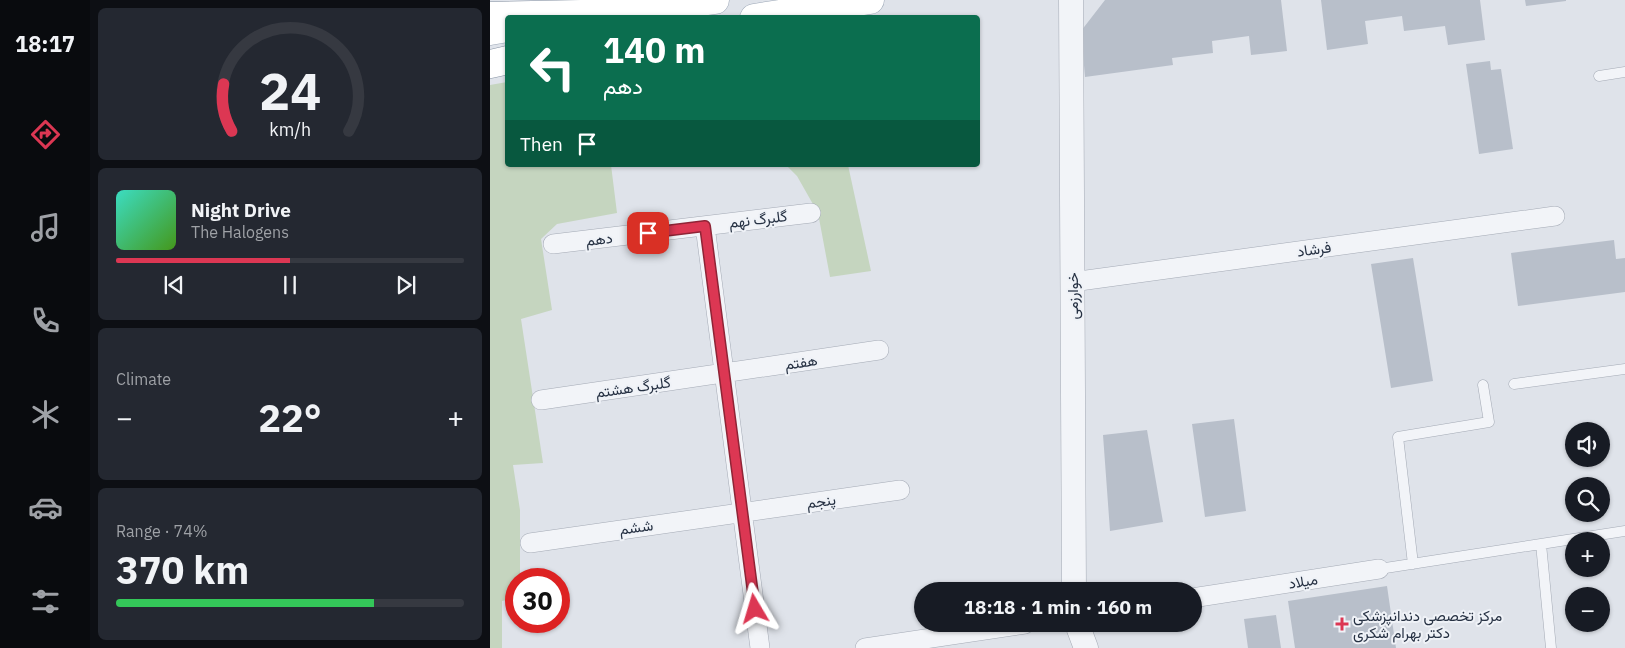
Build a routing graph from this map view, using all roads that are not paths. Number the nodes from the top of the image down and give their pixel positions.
1 (715, 0) edge
2 (870, 0) edge
3 (1071, 0) edge
4 (626, 13) junction
5 (535, 15) edge
6 (613, 15) edge
7 (773, 15) edge
8 (490, 16) edge
9 (505, 16) edge
10 (505, 28) edge
11 (490, 31) edge
12 (505, 54) edge
13 (490, 56) edge
14 (505, 61) edge
15 (490, 64) edge
16 (1625, 72) edge
17 (1599, 76) dead end
18 (812, 213) dead end
19 (1555, 216) dead end
20 (705, 226) junction
21 (553, 244) dead end
22 (1072, 282) junction
23 (879, 350) dead end
24 (1625, 368) edge
25 (724, 373) junction
26 (1514, 384) dead end
27 (1483, 385) dead end
28 (541, 400) dead end
29 (900, 490) dead end
30 (742, 512) junction
31 (1625, 531) edge
32 (530, 543) dead end
33 (1541, 544) junction
34 (1413, 564) junction
35 (1379, 569) joint
36 (1074, 582) edge
37 (1202, 596) edge
38 (993, 632) edge
39 (1070, 632) edge
40 (1080, 632) edge
41 (957, 641) edge
42 (760, 648) edge
43 (865, 648) edge
44 (1066, 648) edge
45 (1086, 648) edge
46 (1551, 648) edge

1 - 4 main road
2 - 7 main road
3 - 22 street, خوارزمی
4 - 5 main road
4 - 6 main road
8 - 9 main road
10 - 11 main road
12 - 13 main road
14 - 15 main road
16 - 17 lane
18 - 20 street, گلبرگ نهم
19 - 22 street, فرشاد
20 - 21 street, دهم
20 - 25 street
22 - 36 street, خوارزمی
23 - 25 street, هفتم
24 - 26 lane
25 - 28 street, گلبرگ هشتم
25 - 30 street
27 - 34 lane
29 - 30 street, پنجم
30 - 32 street, ششم
30 - 42 street
31 - 33 lane, میلاد
33 - 34 lane, میلاد
33 - 46 lane
34 - 35 lane, میلاد
35 - 37 street, میلاد
38 - 41 street
39 - 44 street
40 - 45 street
41 - 43 street

